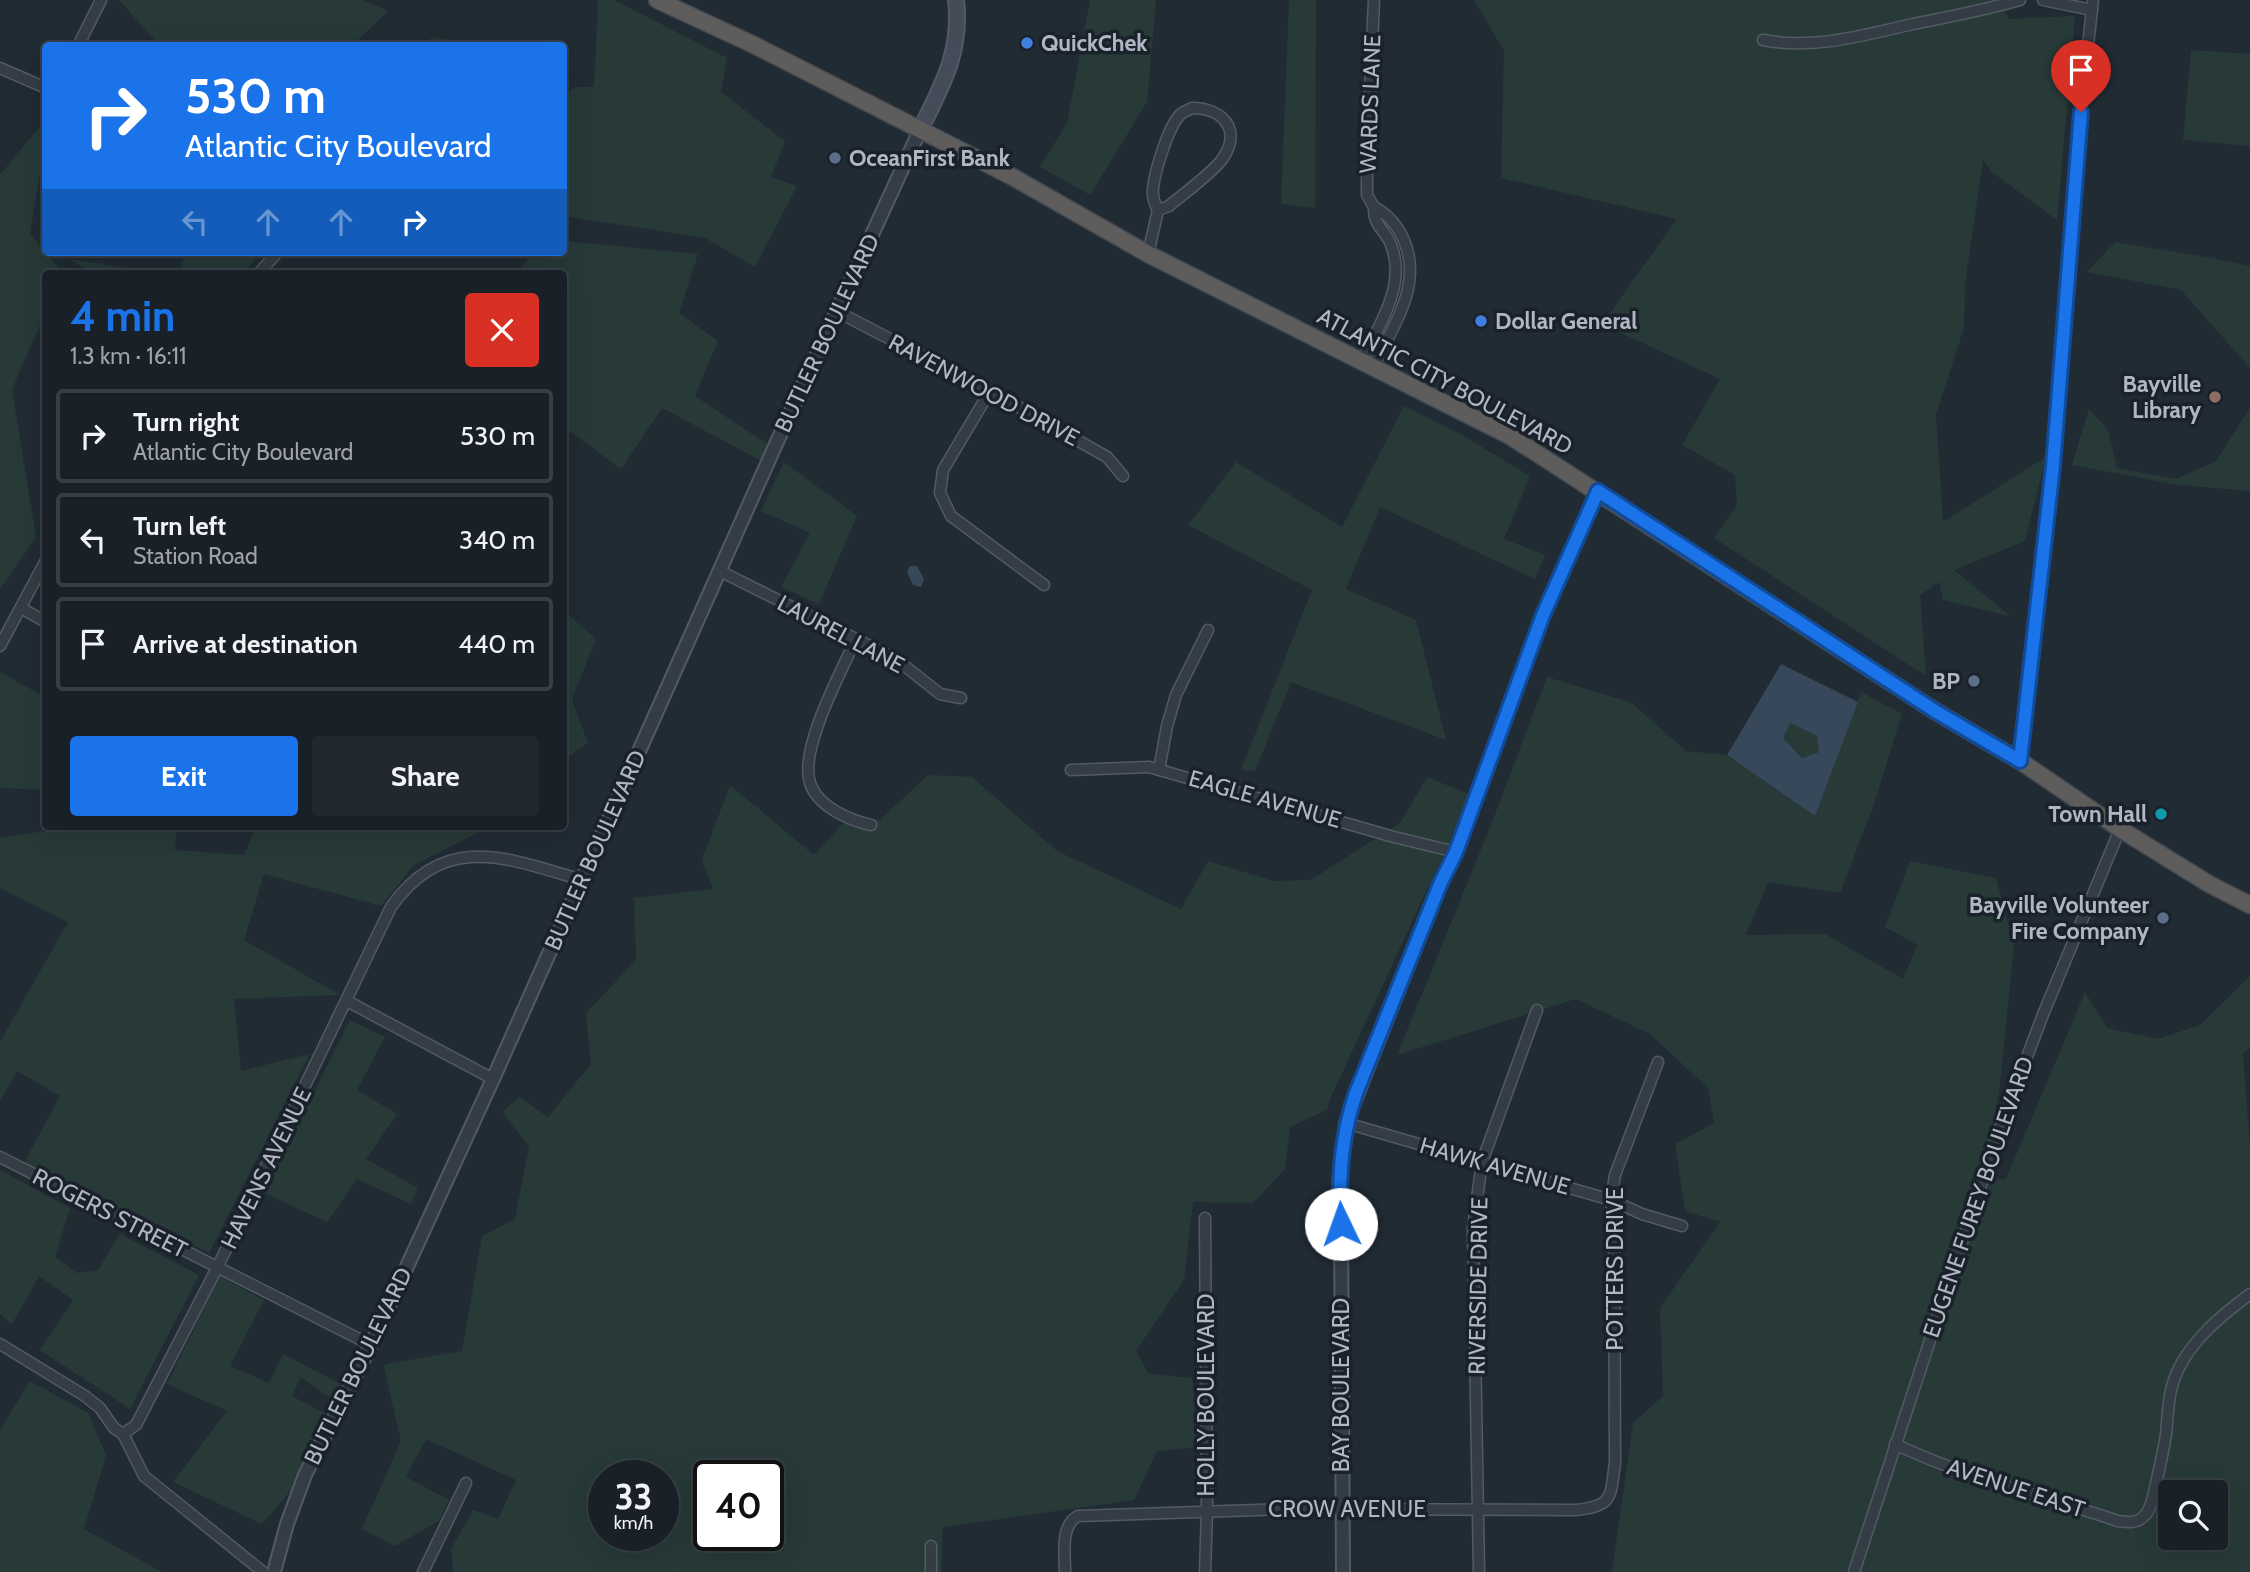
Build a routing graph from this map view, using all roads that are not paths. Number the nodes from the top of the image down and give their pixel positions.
1 (101, 0) edge
2 (657, 0) edge
3 (956, 0) edge
4 (1374, 0) edge
5 (2020, 0) edge
6 (2043, 0) edge
7 (2092, 5) edge
8 (1763, 40) dead end
9 (80, 42) edge
10 (0, 68) edge
11 (42, 86) edge
12 (920, 130) junction
13 (1158, 210) junction
14 (1149, 254) junction
15 (274, 256) edge
16 (262, 270) edge
17 (838, 312) junction
18 (1368, 364) junction
19 (990, 391) junction
20 (1123, 476) dead end
21 (1598, 491) junction
22 (42, 568) edge
23 (720, 571) junction
24 (1044, 584) dead end
25 (21, 608) junction
26 (42, 620) edge
27 (1208, 630) dead end
28 (856, 639) junction
29 (0, 646) edge
30 (961, 698) dead end
31 (2020, 761) junction
32 (1071, 770) dead end
33 (1159, 770) junction
34 (871, 825) dead end
35 (2120, 829) junction
36 (1456, 852) junction
37 (582, 880) junction
38 (2250, 905) edge
39 (347, 1001) junction
40 (1537, 1010) dead end
41 (1658, 1062) dead end
42 (493, 1079) junction
43 (1346, 1124) junction
44 (0, 1157) edge
45 (1482, 1162) junction
46 (1611, 1200) junction
47 (1205, 1218) dead end
48 (1682, 1226) dead end
49 (217, 1268) junction
50 (2250, 1294) edge
51 (0, 1344) edge
52 (371, 1345) junction
53 (123, 1434) junction
54 (1895, 1444) junction
55 (466, 1483) dead end
56 (1612, 1484) joint
57 (1342, 1509) junction
58 (1207, 1510) junction
59 (1478, 1510) junction
60 (930, 1546) dead end
61 (263, 1572) edge
62 (274, 1572) edge
63 (423, 1572) edge
64 (931, 1572) edge
65 (1065, 1572) edge
66 (1205, 1572) edge
67 (1343, 1572) edge
68 (1479, 1572) edge
69 (1854, 1572) edge

1 - 9 street
2 - 12 highway, ATLANTIC CITY BOULEVARD
3 - 12 main road
4 - 18 street, WARDS LANE
5 - 8 street
6 - 7 street
7 - 31 street
10 - 11 street
12 - 14 highway, ATLANTIC CITY BOULEVARD
12 - 17 street, BUTLER BOULEVARD
13 - 13 street
13 - 14 street
14 - 18 highway, ATLANTIC CITY BOULEVARD
15 - 16 street
17 - 19 street, RAVENWOOD DRIVE
17 - 23 street, BUTLER BOULEVARD
18 - 21 highway, ATLANTIC CITY BOULEVARD
19 - 20 street, RAVENWOOD DRIVE
19 - 24 street
21 - 31 highway, ATLANTIC CITY BOULEVARD
21 - 36 street, BAY BOULEVARD
22 - 25 street
23 - 28 street, LAUREL LANE
23 - 37 street, BUTLER BOULEVARD
25 - 26 street
25 - 29 street
27 - 33 street
28 - 30 street, LAUREL LANE
28 - 34 street
31 - 35 highway, ATLANTIC CITY BOULEVARD
32 - 33 street, EAGLE AVENUE
33 - 36 street, EAGLE AVENUE
35 - 38 highway, ATLANTIC CITY BOULEVARD
35 - 54 street, EUGENE FUREY BOULEVARD
36 - 43 street, BAY BOULEVARD
37 - 39 street, HAVENS AVENUE
37 - 42 street, BUTLER BOULEVARD
39 - 42 street
39 - 49 street, HAVENS AVENUE
40 - 45 street, RIVERSIDE DRIVE
41 - 46 street, POTTERS DRIVE
42 - 52 street, BUTLER BOULEVARD
43 - 45 street, HAWK AVENUE
43 - 57 street, BAY BOULEVARD
44 - 49 street, ROGERS STREET
45 - 46 street, HAWK AVENUE
45 - 59 street, RIVERSIDE DRIVE
46 - 48 street, HAWK AVENUE
46 - 56 street, POTTERS DRIVE
47 - 58 street, HOLLY BOULEVARD
49 - 52 street, ROGERS STREET
49 - 53 street, HAVENS AVENUE
50 - 54 street, AVENUE EAST
51 - 53 street
52 - 62 street, BUTLER BOULEVARD
53 - 61 street
54 - 69 street, EUGENE FUREY BOULEVARD
55 - 63 street
56 - 59 street, CROW AVENUE
57 - 58 street, CROW AVENUE
57 - 59 street, CROW AVENUE
57 - 67 street, BAY BOULEVARD
58 - 65 street, CROW AVENUE
58 - 66 street, HOLLY BOULEVARD
59 - 68 street, RIVERSIDE DRIVE
60 - 64 street

